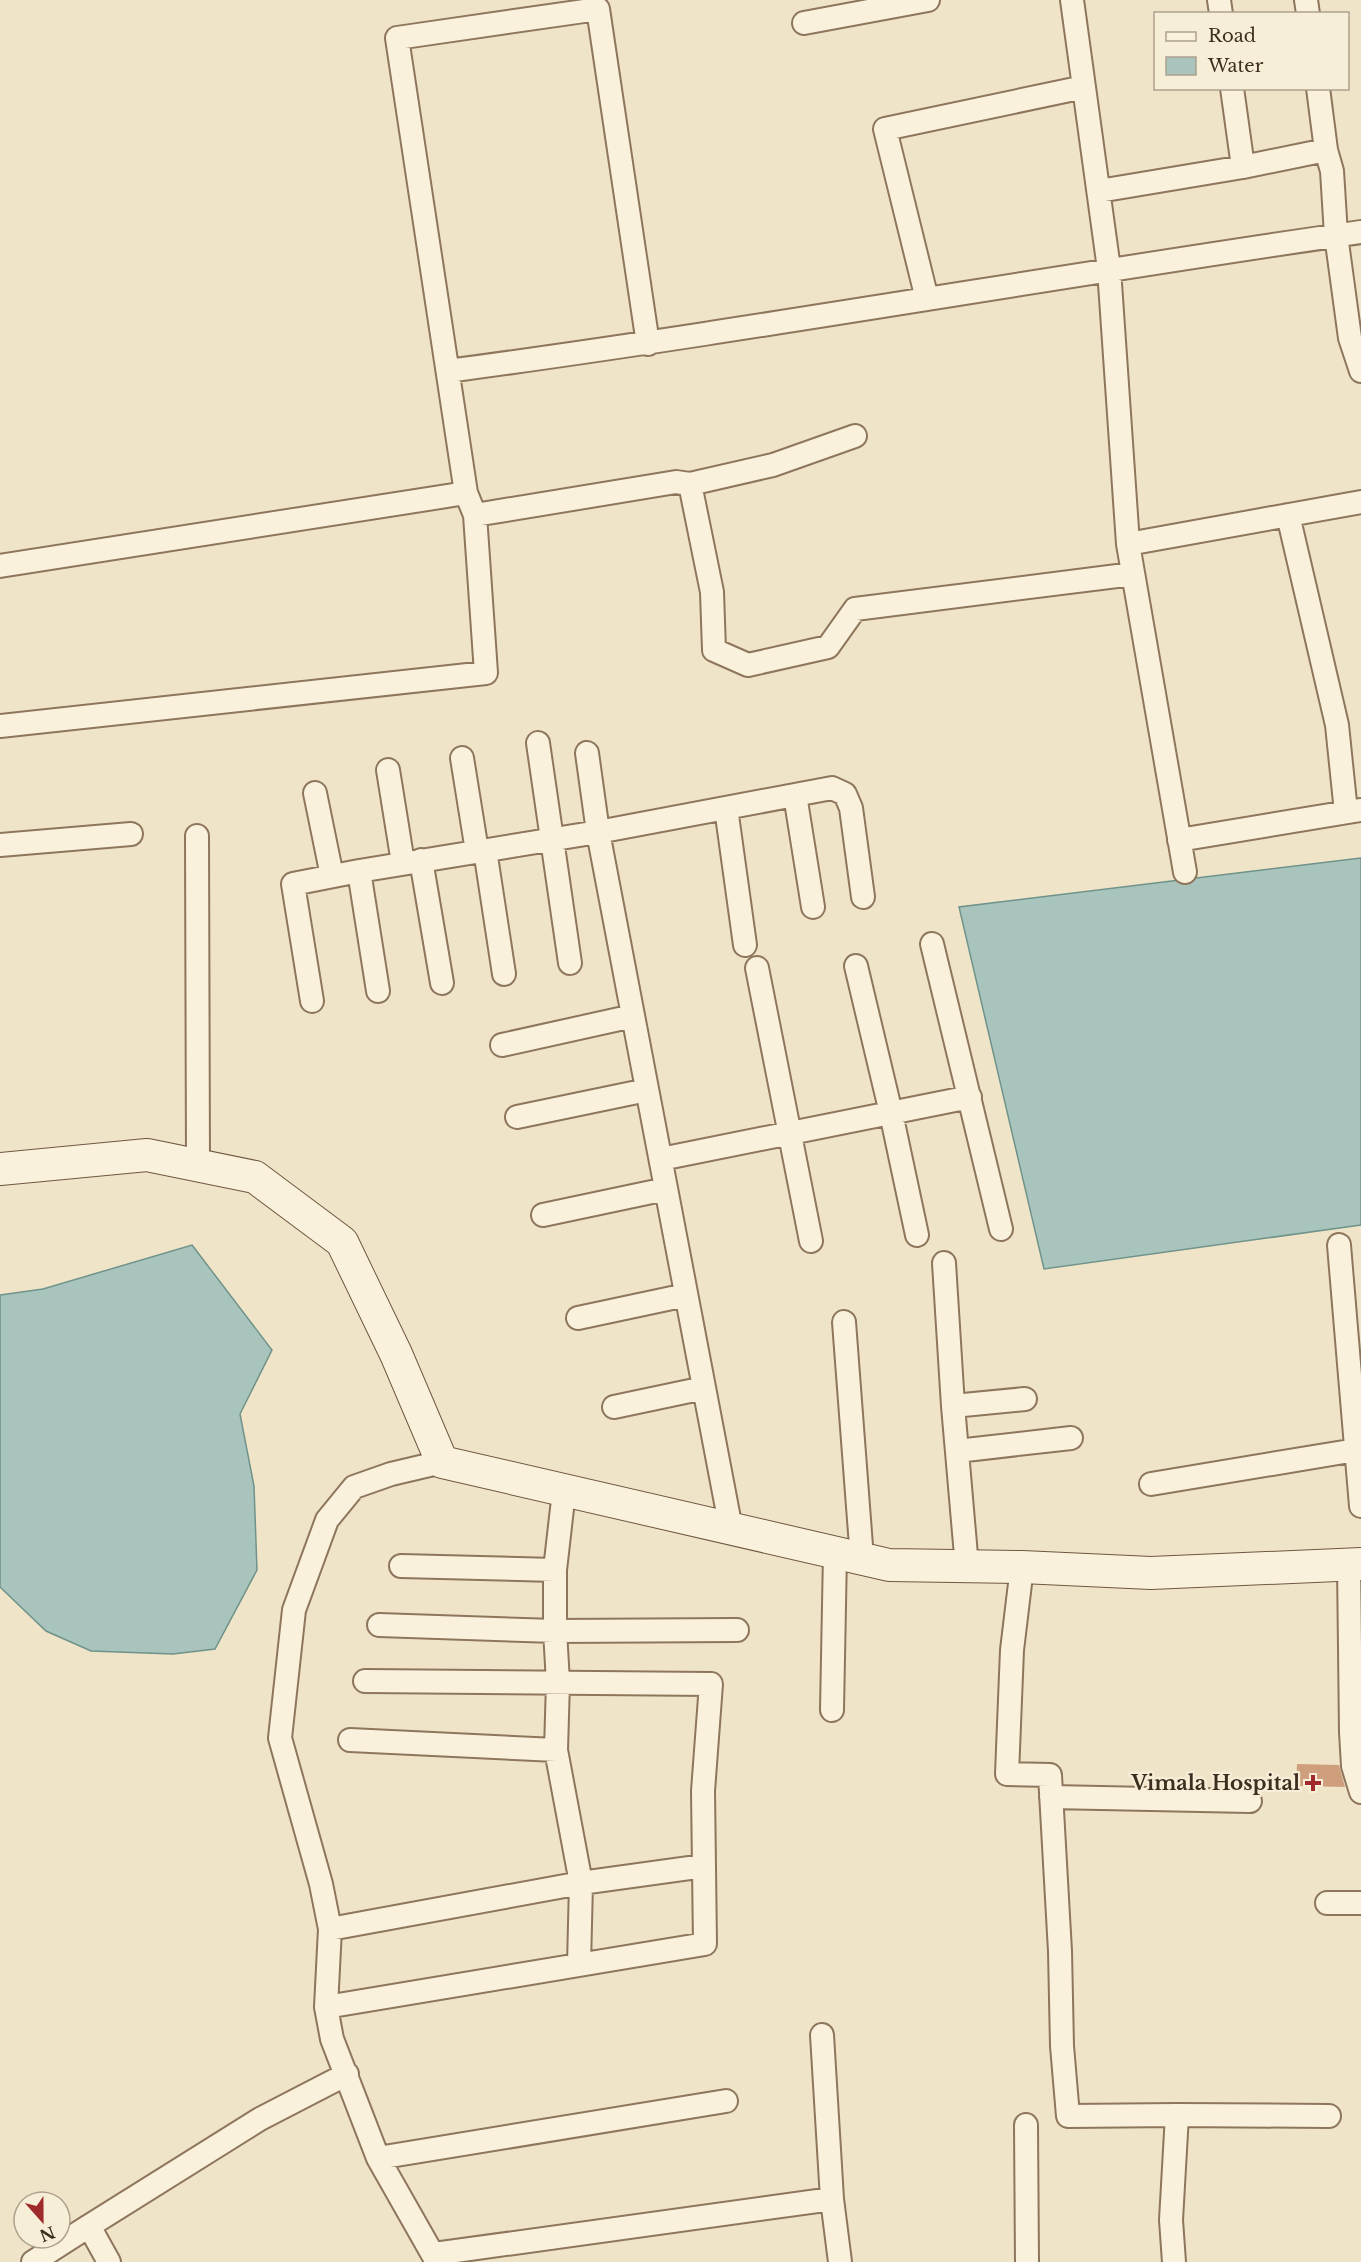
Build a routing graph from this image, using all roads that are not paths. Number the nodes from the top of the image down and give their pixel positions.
1 (928, 0) edge
2 (1072, 0) edge
3 (804, 23) dead end
4 (1084, 87) junction
5 (1232, 90) edge
6 (1318, 90) edge
7 (1326, 150) junction
8 (1243, 166) junction
9 (1099, 191) junction
10 (1361, 232) edge
11 (1336, 235) junction
12 (1109, 269) junction
13 (927, 299) junction
14 (648, 344) junction
15 (1361, 371) edge
16 (448, 372) junction
17 (855, 436) dead end
18 (690, 484) junction
19 (466, 493) junction
20 (1361, 502) edge
21 (475, 515) junction
22 (1288, 515) junction
23 (1128, 544) junction
24 (0, 567) edge
25 (1133, 574) junction
26 (0, 726) edge
27 (538, 743) dead end
28 (587, 753) dead end
29 (462, 758) dead end
30 (388, 770) dead end
31 (315, 793) dead end
32 (795, 795) junction
33 (726, 808) junction
34 (1354, 811) edge
35 (598, 832) junction
36 (131, 834) dead end
37 (197, 836) dead end
38 (552, 839) junction
39 (1179, 840) junction
40 (0, 845) edge
41 (481, 851) junction
42 (412, 862) junction
43 (359, 871) junction
44 (1185, 872) dead end
45 (332, 876) junction
46 (863, 897) dead end
47 (813, 907) dead end
48 (932, 944) dead end
49 (745, 945) dead end
50 (570, 963) dead end
51 (856, 966) dead end
52 (757, 968) dead end
53 (504, 974) dead end
54 (442, 983) dead end
55 (378, 991) dead end
56 (312, 1002) dead end
57 (633, 1016) junction
58 (502, 1045) dead end
59 (647, 1090) junction
60 (970, 1096) junction
61 (891, 1113) junction
62 (517, 1117) dead end
63 (790, 1133) junction
64 (661, 1159) junction
65 (198, 1166) junction
66 (0, 1169) edge
67 (666, 1189) junction
68 (543, 1215) dead end
69 (1001, 1229) dead end
70 (917, 1235) dead end
71 (811, 1241) dead end
72 (1339, 1245) dead end
73 (944, 1263) dead end
74 (686, 1295) junction
75 (578, 1318) dead end
76 (844, 1322) dead end
77 (704, 1388) junction
78 (1025, 1399) dead end
79 (953, 1406) junction
80 (614, 1407) dead end
81 (1071, 1438) dead end
82 (1356, 1450) junction
83 (957, 1451) junction
84 (442, 1462) junction
85 (1151, 1484) dead end
86 (564, 1491) junction
87 (1361, 1506) edge
88 (731, 1529) junction
89 (848, 1556) junction
90 (1355, 1564) edge
91 (401, 1566) dead end
92 (967, 1567) junction
93 (1022, 1567) junction
94 (555, 1570) junction
95 (379, 1625) dead end
96 (737, 1630) dead end
97 (555, 1631) junction
98 (365, 1681) dead end
99 (558, 1682) junction
100 (1355, 1687) edge
101 (832, 1710) dead end
102 (350, 1740) dead end
103 (556, 1750) junction
104 (1357, 1763) edge
105 (1361, 1792) edge
106 (1051, 1797) junction
107 (1250, 1801) dead end
108 (704, 1866) junction
109 (581, 1883) junction
110 (1326, 1902) dead end
111 (1361, 1903) edge
112 (330, 1929) junction
113 (579, 1965) junction
114 (326, 2007) junction
115 (822, 2034) dead end
116 (347, 2074) junction
117 (726, 2101) dead end
118 (1177, 2115) junction
119 (1329, 2116) dead end
120 (1026, 2125) dead end
121 (378, 2158) junction
122 (832, 2199) junction
123 (90, 2226) junction
124 (436, 2258) edge
125 (33, 2262) edge
126 (109, 2262) edge
127 (840, 2262) edge
128 (1027, 2262) edge
129 (1174, 2262) edge

1 - 3 street
2 - 4 street
4 - 9 street
4 - 13 street
5 - 8 street
6 - 7 street
7 - 8 street
7 - 11 street
8 - 9 street
9 - 12 street
10 - 11 street
11 - 12 street
11 - 15 street
12 - 13 street
12 - 23 street
13 - 14 street
14 - 16 street
14 - 16 street
16 - 19 street
17 - 18 street
18 - 21 street
18 - 25 street
19 - 21 street
19 - 24 street
20 - 22 street
21 - 26 street
22 - 23 street
22 - 34 street
23 - 25 street
25 - 39 street
27 - 38 street
28 - 35 street
29 - 41 street
30 - 42 street
31 - 45 street
32 - 33 street
32 - 46 street
32 - 47 street
33 - 35 street
33 - 49 street
34 - 39 street
35 - 38 street
35 - 57 street
36 - 40 street
37 - 65 street
38 - 41 street
38 - 50 street
39 - 44 street
41 - 42 street
41 - 53 street
42 - 43 street
42 - 54 street
43 - 45 street
43 - 55 street
45 - 56 street
48 - 60 street
51 - 61 street
52 - 63 street
57 - 58 street
57 - 59 street
59 - 62 street
59 - 64 street
60 - 61 street
60 - 69 street
61 - 63 street
61 - 70 street
63 - 64 street
63 - 71 street
64 - 67 street
65 - 66 street
65 - 84 street
67 - 68 street
67 - 74 street
72 - 82 street
73 - 79 street
74 - 75 street
74 - 77 street
76 - 89 street
77 - 80 street
77 - 88 street
78 - 79 street
79 - 83 street
81 - 83 street
82 - 85 street
82 - 87 street
83 - 92 street
84 - 86 street
84 - 112 street
86 - 88 street
86 - 94 street
88 - 89 street
89 - 92 street
89 - 101 street
90 - 93 street
90 - 100 street
91 - 94 street
92 - 93 street
93 - 106 street
94 - 97 street
95 - 97 street
96 - 97 street
97 - 99 street
98 - 99 street
99 - 103 street
99 - 108 street
100 - 104 street
102 - 103 street
103 - 109 street
104 - 105 street
106 - 107 street
106 - 118 street
108 - 109 street
108 - 113 street
109 - 112 street
109 - 113 street
110 - 111 street
112 - 114 street
113 - 114 street
114 - 116 street
115 - 122 street
116 - 121 street
116 - 123 street
117 - 121 street
118 - 119 street
118 - 129 street
120 - 128 street
121 - 124 street
122 - 124 street
122 - 127 street
123 - 125 street
123 - 126 street

